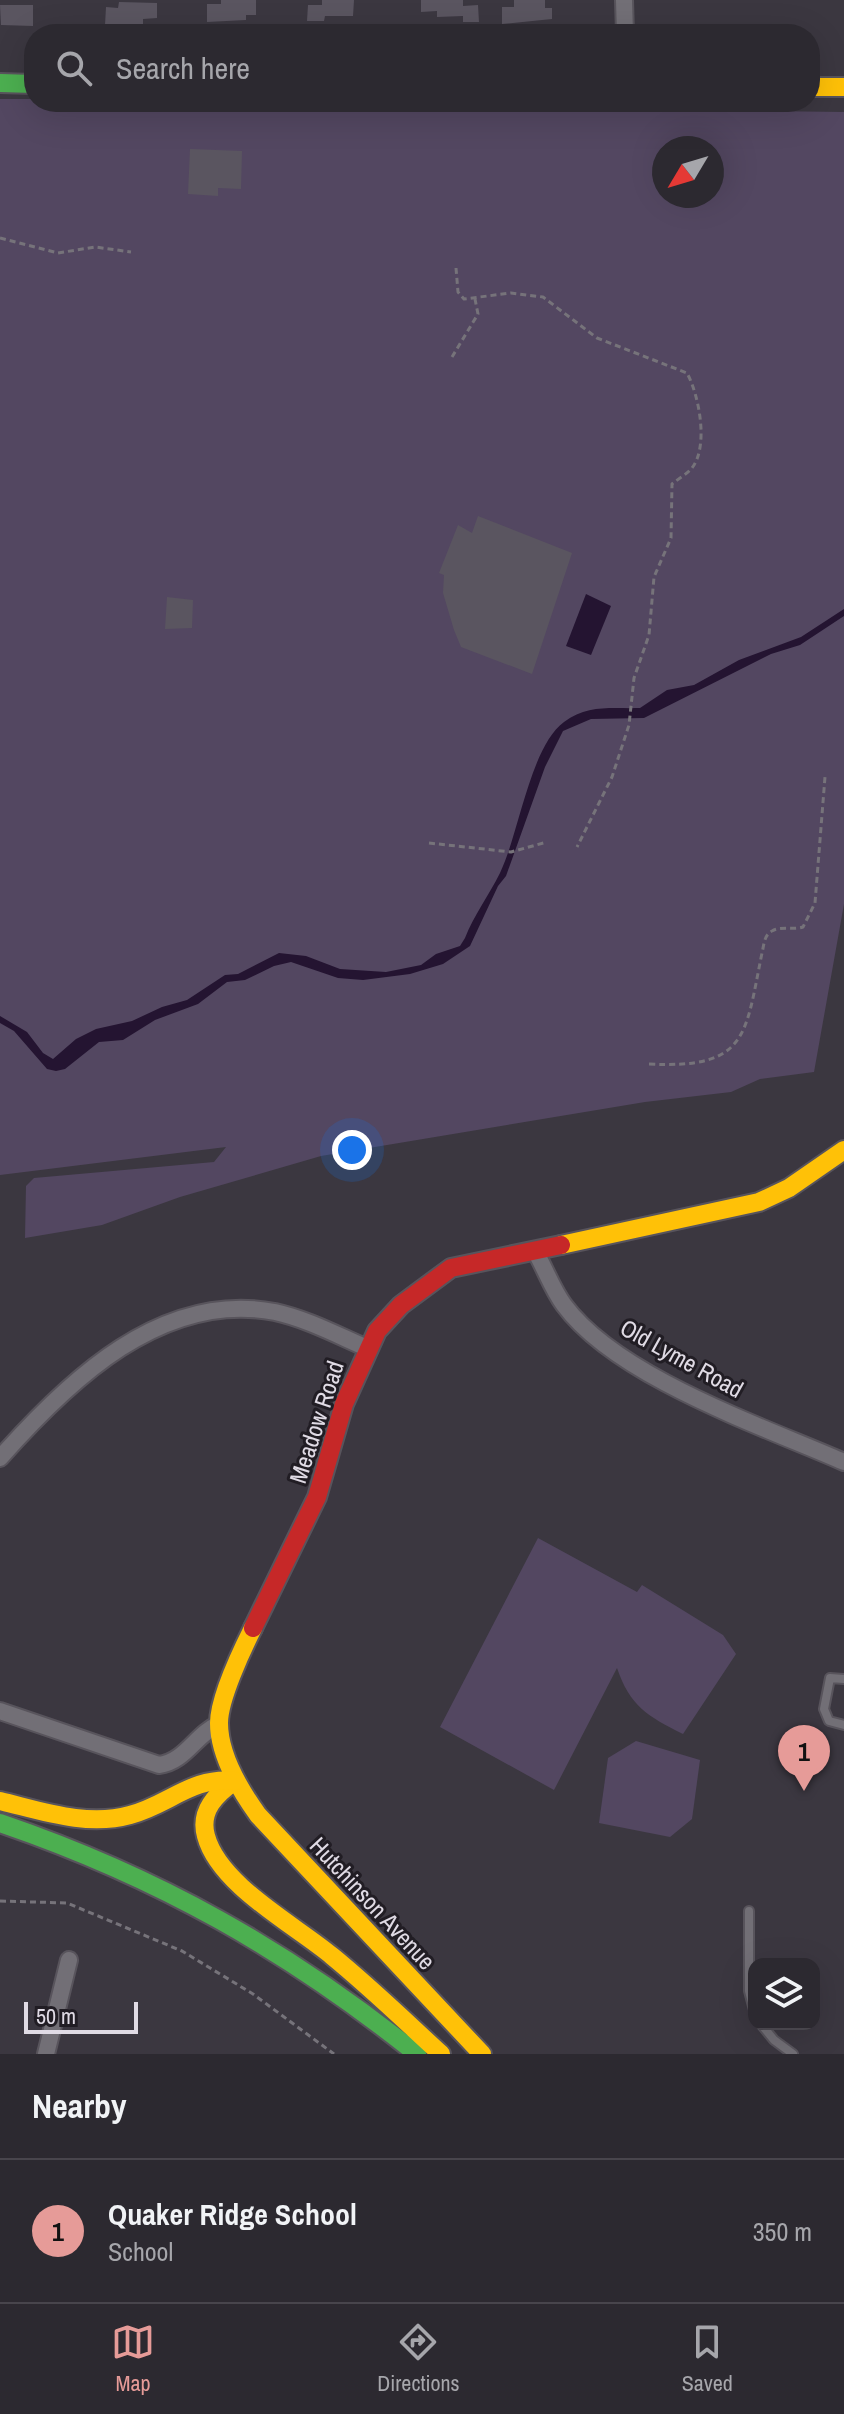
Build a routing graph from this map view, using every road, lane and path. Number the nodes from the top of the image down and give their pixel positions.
1 (624, 0) edge
2 (625, 24) edge
3 (0, 83) edge
4 (24, 84) edge
5 (820, 87) edge
6 (844, 87) edge
7 (0, 238) edge
8 (131, 252) dead end
9 (456, 268) dead end
10 (475, 299) junction
11 (452, 357) dead end
12 (825, 777) dead end
13 (547, 842) dead end
14 (429, 843) dead end
15 (577, 847) dead end
16 (649, 1064) dead end
17 (844, 1150) edge
18 (535, 1251) junction
19 (367, 1348) junction
20 (0, 1458) edge
21 (844, 1462) edge
22 (844, 1679) edge
23 (0, 1711) edge
24 (219, 1724) junction
25 (844, 1725) edge
26 (235, 1781) junction
27 (0, 1801) edge
28 (0, 1823) edge
29 (0, 1843) edge
30 (0, 1901) edge
31 (749, 1911) dead end
32 (749, 1958) edge
33 (69, 1960) dead end
34 (766, 2030) edge
35 (46, 2054) edge
36 (334, 2054) edge
37 (387, 2054) edge
38 (417, 2054) edge
39 (441, 2054) edge
40 (482, 2054) edge
41 (793, 2054) edge

1 - 2 street
3 - 4 main road
5 - 6 main road
7 - 8 path
9 - 10 path
10 - 11 path
10 - 15 path
12 - 16 path
13 - 14 path
17 - 18 main road, Meadow Road
18 - 19 main road, Meadow Road
18 - 21 street, Old Lyme Road
19 - 20 street
19 - 24 main road, Meadow Road
22 - 25 lane
23 - 24 street
24 - 26 main road
26 - 27 main road
26 - 39 main road
26 - 40 main road, Hutchinson Avenue
28 - 38 main road
29 - 37 main road
30 - 36 path
31 - 32 lane
33 - 35 street
34 - 41 lane

